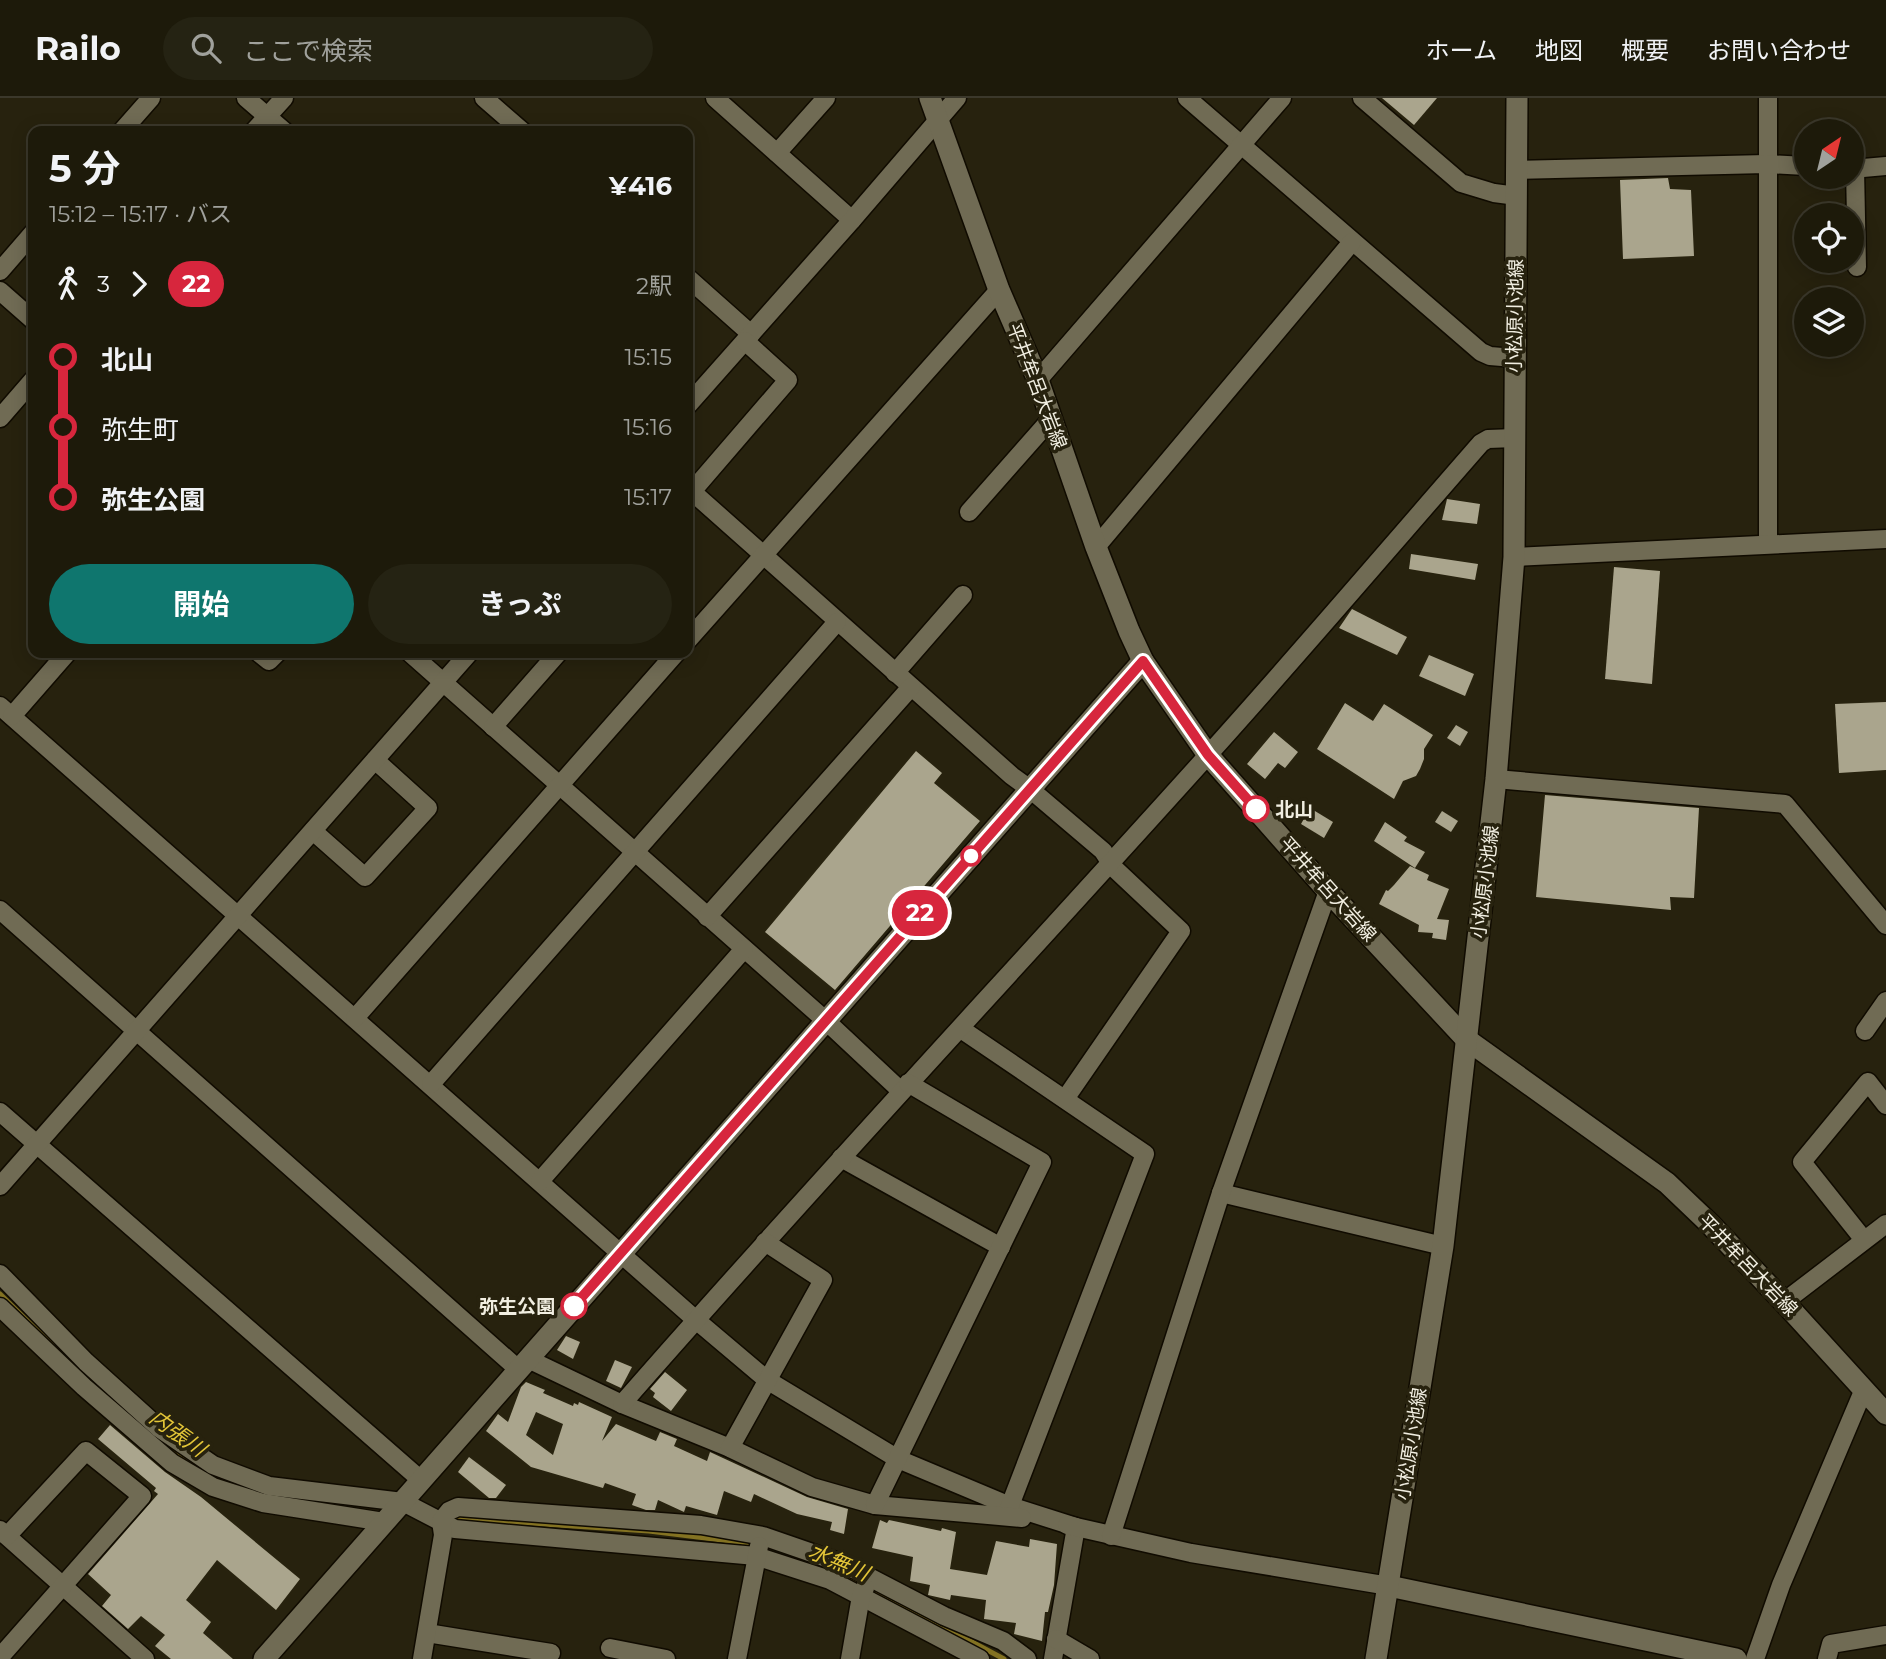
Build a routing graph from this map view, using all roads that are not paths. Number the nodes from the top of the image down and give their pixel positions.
1 (151, 98) edge
2 (246, 98) edge
3 (284, 98) edge
4 (484, 98) edge
5 (715, 98) edge
6 (826, 98) edge
7 (930, 98) edge
8 (957, 98) edge
9 (1186, 98) edge
10 (1282, 98) edge
11 (1362, 98) edge
12 (1517, 98) edge
13 (1768, 98) edge
14 (267, 117) junction
15 (938, 120) junction
16 (126, 126) edge
17 (259, 126) edge
18 (278, 126) edge
19 (516, 126) edge
20 (1240, 145) junction
21 (777, 153) junction
22 (1766, 164) junction
23 (1794, 165) edge
24 (1886, 166) edge
25 (1864, 168) edge
26 (1518, 170) junction
27 (1517, 196) junction
28 (852, 220) junction
29 (28, 239) edge
30 (1352, 242) junction
31 (0, 271) edge
32 (693, 283) edge
33 (0, 290) edge
34 (999, 290) junction
35 (28, 315) edge
36 (748, 337) junction
37 (1514, 358) junction
38 (1038, 380) junction
39 (28, 386) edge
40 (693, 399) edge
41 (0, 418) edge
42 (1051, 419) junction
43 (1515, 438) junction
44 (693, 487) edge
45 (693, 494) edge
46 (969, 512) dead end
47 (1886, 539) edge
48 (1768, 544) junction
49 (1096, 547) junction
50 (764, 555) junction
51 (1514, 557) junction
52 (963, 595) dead end
53 (837, 622) junction
54 (693, 634) edge
55 (62, 658) edge
56 (416, 658) edge
57 (465, 658) edge
58 (554, 658) edge
59 (672, 658) edge
60 (1143, 661) junction
61 (895, 673) junction
62 (443, 682) junction
63 (911, 687) junction
64 (6, 711) edge
65 (493, 727) junction
66 (1208, 755) junction
67 (375, 760) junction
68 (1496, 779) junction
69 (559, 784) junction
70 (1030, 789) junction
71 (313, 831) junction
72 (634, 851) junction
73 (1110, 861) junction
74 (1328, 891) junction
75 (0, 910) edge
76 (238, 916) junction
77 (707, 916) junction
78 (1886, 925) edge
79 (744, 949) junction
80 (1886, 1001) edge
81 (355, 1018) junction
82 (825, 1020) junction
83 (961, 1029) junction
84 (1865, 1031) dead end
85 (136, 1032) junction
86 (1466, 1039) junction
87 (431, 1084) junction
88 (905, 1087) junction
89 (1065, 1099) junction
90 (1886, 1105) edge
91 (0, 1112) edge
92 (37, 1144) junction
93 (841, 1157) junction
94 (540, 1181) junction
95 (0, 1186) edge
96 (1221, 1193) junction
97 (1886, 1224) edge
98 (1864, 1240) junction
99 (765, 1242) junction
100 (1443, 1246) junction
101 (1001, 1247) junction
102 (621, 1252) junction
103 (0, 1274) edge
104 (1784, 1302) junction
105 (0, 1307) edge
106 (696, 1320) junction
107 (523, 1364) junction
108 (767, 1380) junction
109 (1864, 1390) junction
110 (622, 1404) junction
111 (1886, 1414) edge
112 (730, 1448) junction
113 (898, 1459) junction
114 (421, 1480) junction
115 (403, 1502) junction
116 (875, 1505) junction
117 (1008, 1511) junction
118 (441, 1521) junction
119 (384, 1522) junction
120 (1076, 1527) junction
121 (3, 1533) edge
122 (763, 1536) junction
123 (1111, 1536) junction
124 (756, 1556) junction
125 (871, 1579) junction
126 (62, 1586) junction
127 (1389, 1586) junction
128 (861, 1595) junction
129 (427, 1633) junction
130 (1886, 1635) edge
131 (1056, 1639) junction
132 (610, 1648) dead end
133 (551, 1653) dead end
134 (1693, 1655) edge
135 (0, 1657) edge
136 (145, 1659) edge
137 (264, 1659) edge
138 (422, 1659) edge
139 (666, 1659) edge
140 (737, 1659) edge
141 (850, 1659) edge
142 (980, 1659) edge
143 (1027, 1659) edge
144 (1053, 1659) edge
145 (1090, 1659) edge
146 (1376, 1659) edge
147 (1736, 1659) edge
148 (1755, 1659) edge
149 (1827, 1659) edge

1 - 16 street
2 - 14 street
3 - 14 street
4 - 19 street
5 - 21 street
6 - 21 street
7 - 15 main road, 平井牟呂大岩線
8 - 15 street
9 - 20 street
10 - 20 street
11 - 27 street
12 - 26 main road, 小松原小池線
13 - 22 street
14 - 17 street
14 - 18 street
15 - 28 street
15 - 34 main road, 平井牟呂大岩線
20 - 30 street
20 - 38 street
21 - 28 street
22 - 23 street
22 - 26 street
22 - 48 street
24 - 25 street
26 - 27 main road, 小松原小池線
27 - 37 main road, 小松原小池線
28 - 36 street
29 - 31 street
30 - 37 street
30 - 49 street
32 - 36 street
33 - 35 street
34 - 38 main road, 平井牟呂大岩線
34 - 50 street
36 - 40 street
36 - 44 street
37 - 43 main road, 小松原小池線
38 - 42 main road, 平井牟呂大岩線
39 - 41 street
42 - 46 street
42 - 49 main road, 平井牟呂大岩線
43 - 51 main road, 小松原小池線
43 - 66 street
45 - 50 street
47 - 48 street
48 - 51 street
49 - 60 main road, 平井牟呂大岩線
50 - 53 street
50 - 54 street
51 - 68 main road, 小松原小池線
52 - 61 street
53 - 61 street
53 - 72 street
55 - 64 street
56 - 62 street
57 - 62 street
58 - 65 street
59 - 69 street
60 - 66 main road, 平井牟呂大岩線
60 - 70 main road
61 - 63 street
62 - 65 street
62 - 67 street
63 - 70 street
63 - 77 street
64 - 76 street
65 - 69 street
66 - 73 street
66 - 74 main road, 平井牟呂大岩線
67 - 71 street
67 - 71 street
68 - 78 street
68 - 86 main road, 小松原小池線
69 - 72 street
69 - 81 street
70 - 73 street
70 - 82 main road
71 - 76 street
72 - 77 street
72 - 87 street
73 - 83 street
73 - 89 street
74 - 86 main road, 平井牟呂大岩線
74 - 96 street
75 - 85 street
76 - 81 street
76 - 85 street
77 - 79 street
79 - 82 street
79 - 94 street
80 - 84 street
81 - 87 street
82 - 88 street
82 - 102 main road
83 - 88 street
83 - 89 street
85 - 92 street
85 - 107 street
86 - 100 main road, 小松原小池線
86 - 104 main road, 平井牟呂大岩線
87 - 94 street
88 - 93 street
88 - 101 street
89 - 117 street
90 - 98 street
91 - 92 street
92 - 95 street
92 - 114 street
93 - 99 street
93 - 101 street
94 - 102 street
96 - 100 street
96 - 123 street
97 - 98 street
98 - 104 street
99 - 106 street
99 - 108 street
100 - 127 main road, 小松原小池線
101 - 113 street
102 - 106 street
102 - 107 main road
103 - 115 street
104 - 109 main road, 平井牟呂大岩線
105 - 119 street
106 - 108 street
106 - 110 street
107 - 110 street
107 - 114 main road
108 - 112 street
108 - 113 street
109 - 111 main road, 平井牟呂大岩線
109 - 148 street
110 - 112 street
112 - 116 street
113 - 116 street
113 - 117 street
114 - 115 main road
115 - 118 street
115 - 119 main road
116 - 117 street
117 - 120 street
118 - 122 street
118 - 124 street
118 - 129 street
119 - 137 main road
120 - 123 street
120 - 131 street
121 - 126 street
121 - 126 street
122 - 124 street
122 - 125 street
123 - 127 street
124 - 128 street
124 - 140 street
125 - 128 street
125 - 143 street
126 - 135 street
126 - 136 street
127 - 134 main road
127 - 146 main road, 小松原小池線
128 - 141 street
128 - 142 street
129 - 133 street
129 - 138 street
130 - 149 street
131 - 144 street
131 - 145 street
132 - 139 street
134 - 147 main road

